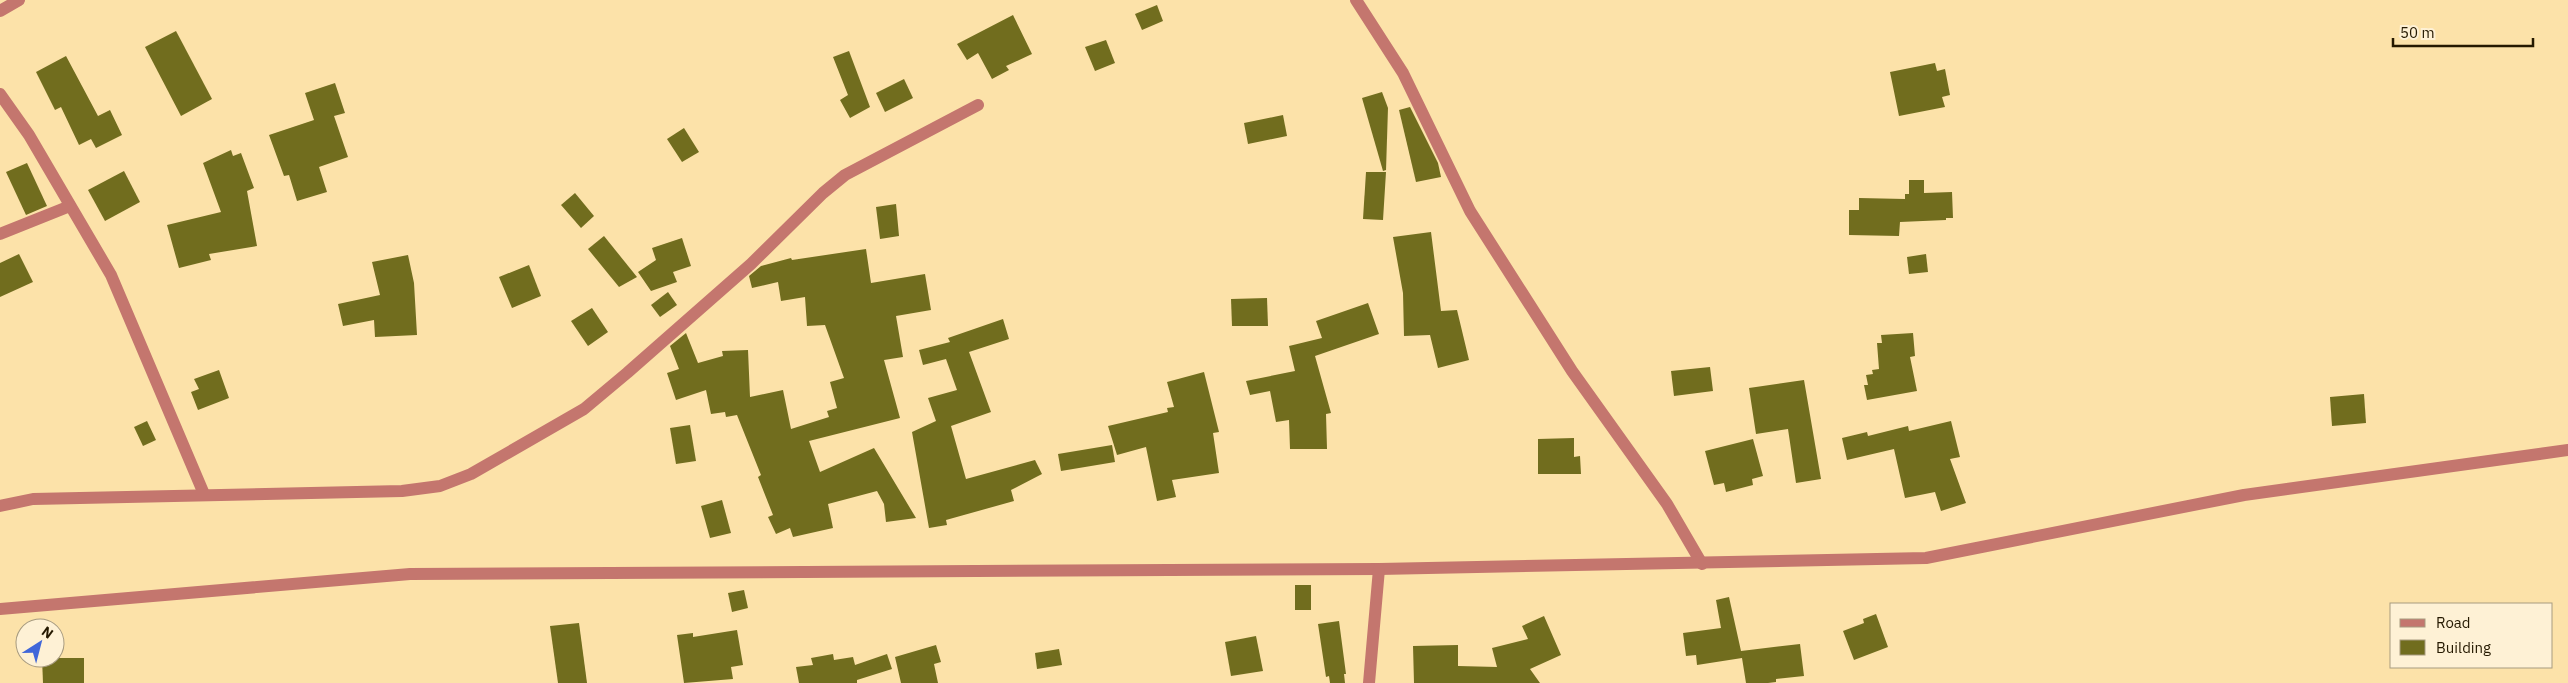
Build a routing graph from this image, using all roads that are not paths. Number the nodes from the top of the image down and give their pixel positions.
1 (19, 0) edge
2 (1356, 0) edge
3 (0, 11) edge
4 (0, 94) edge
5 (978, 105) dead end
6 (70, 206) junction
7 (0, 234) edge
8 (2568, 450) edge
9 (204, 494) junction
10 (0, 506) edge
11 (1702, 564) junction
12 (1379, 569) junction
13 (0, 608) edge
14 (1369, 683) edge

1 - 3 street
2 - 11 street
4 - 6 street
5 - 9 street
6 - 7 street
6 - 9 street
8 - 11 street
9 - 10 street
11 - 12 street
12 - 13 street
12 - 14 street

